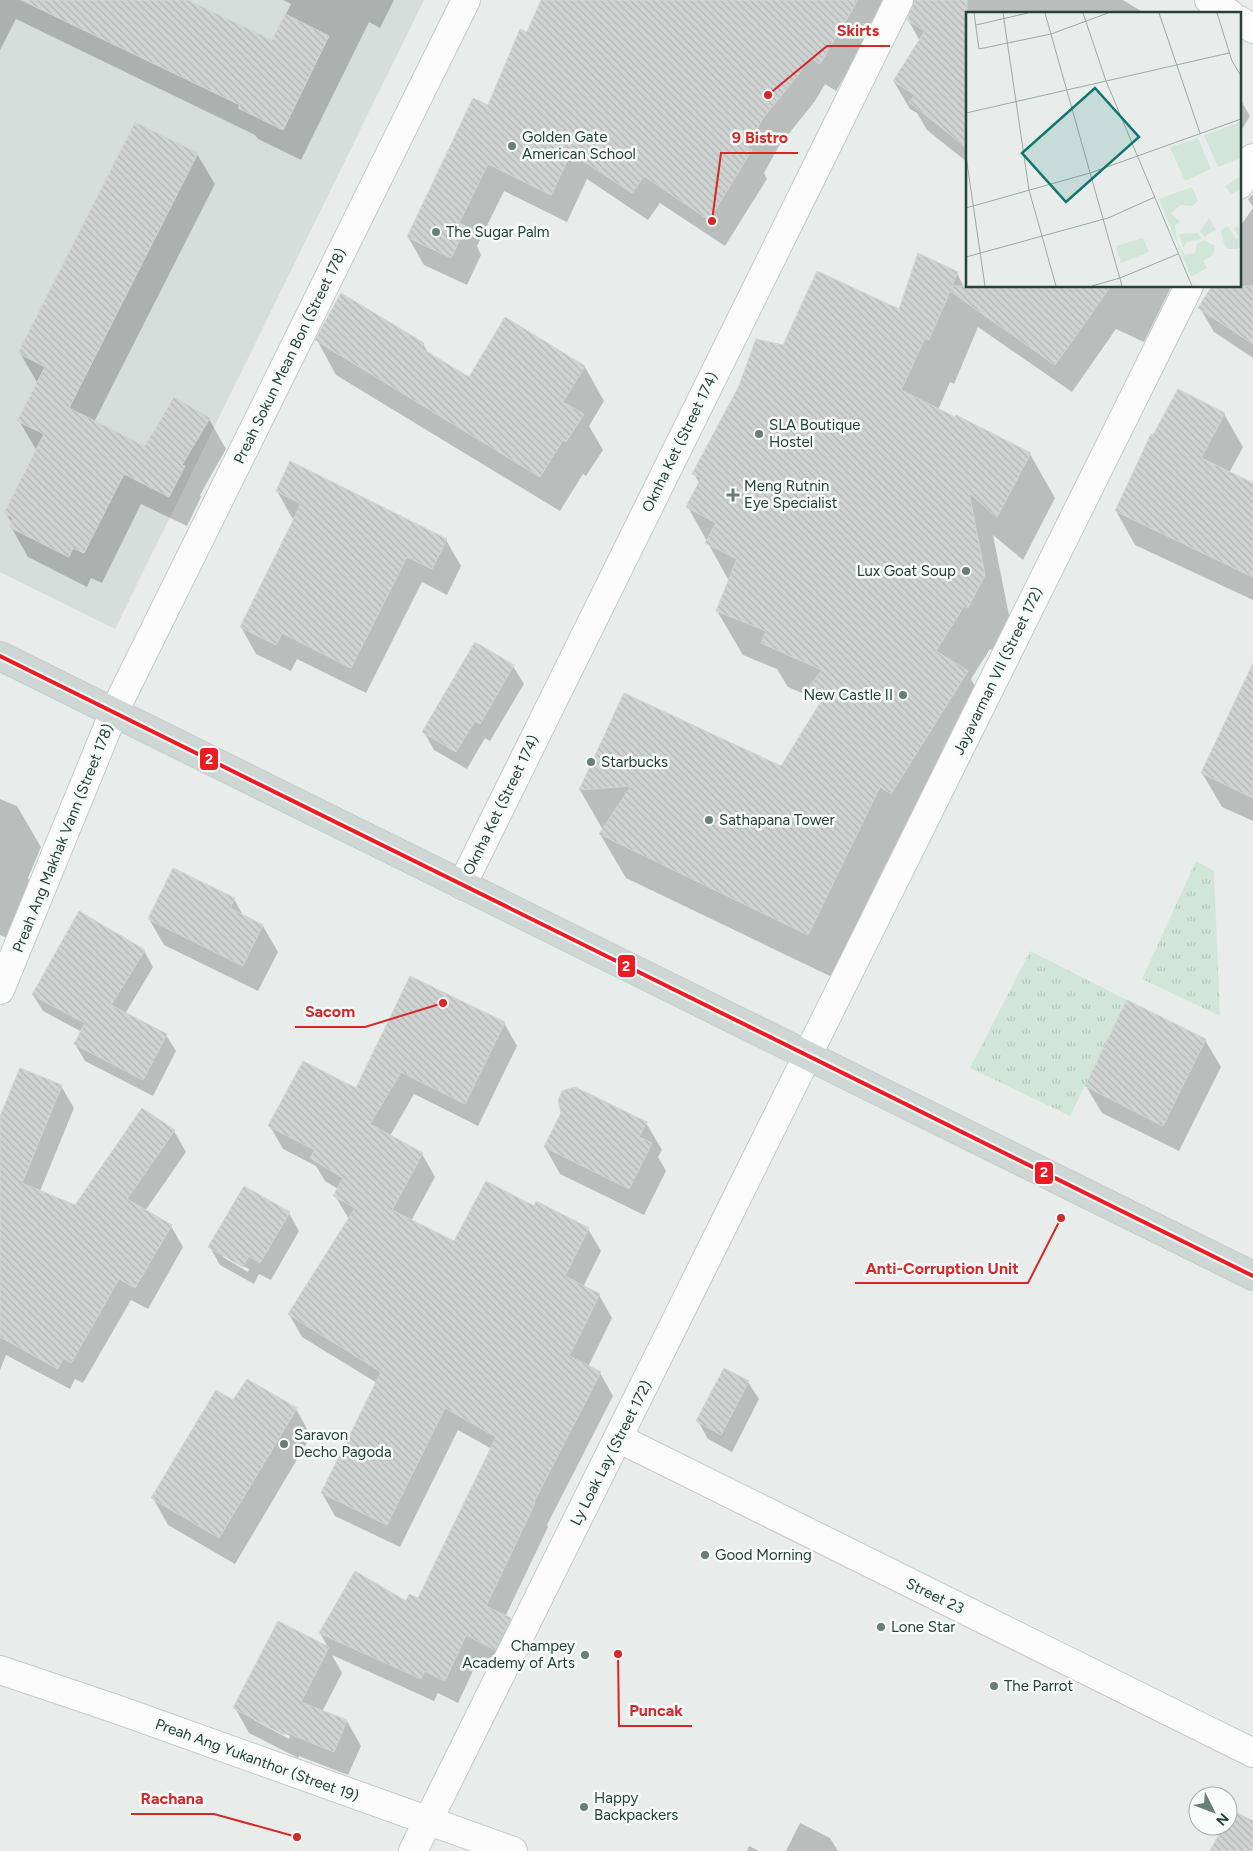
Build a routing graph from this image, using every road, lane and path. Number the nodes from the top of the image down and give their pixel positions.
1 (466, 0) edge
2 (899, 0) edge
3 (1209, 0) edge
4 (1227, 12) edge
5 (1240, 21) edge
6 (1253, 28) edge
7 (1253, 158) edge
8 (1240, 183) edge
9 (1188, 288) edge
10 (0, 656) edge
11 (114, 712) junction
12 (462, 885) junction
13 (0, 990) edge
14 (808, 1056) junction
15 (1253, 1276) edge
16 (618, 1438) junction
17 (0, 1670) edge
18 (1253, 1753) edge
19 (428, 1821) junction
20 (413, 1851) edge
21 (513, 1851) edge

1 - 11 street, Preah Sokun Mean Bon (Street 178)
2 - 12 street, Oknha Ket (Street 174)
3 - 4 street
5 - 6 street
7 - 8 street
9 - 14 street, Jayavarman VII (Street 172)
10 - 11 main road
11 - 12 main road
11 - 13 street, Preah Ang Makhak Vann (Street 178)
12 - 14 main road
14 - 15 main road
14 - 16 street, Ly Loak Lay (Street 172)
16 - 18 street, Street 23
16 - 19 street, Ly Loak Lay (Street 172)
17 - 19 street, Preah Ang Yukanthor (Street 19)
19 - 20 street, Ly Loak Lay (Street 172)
19 - 21 street, Preah Ang Yukanthor (Street 19)

